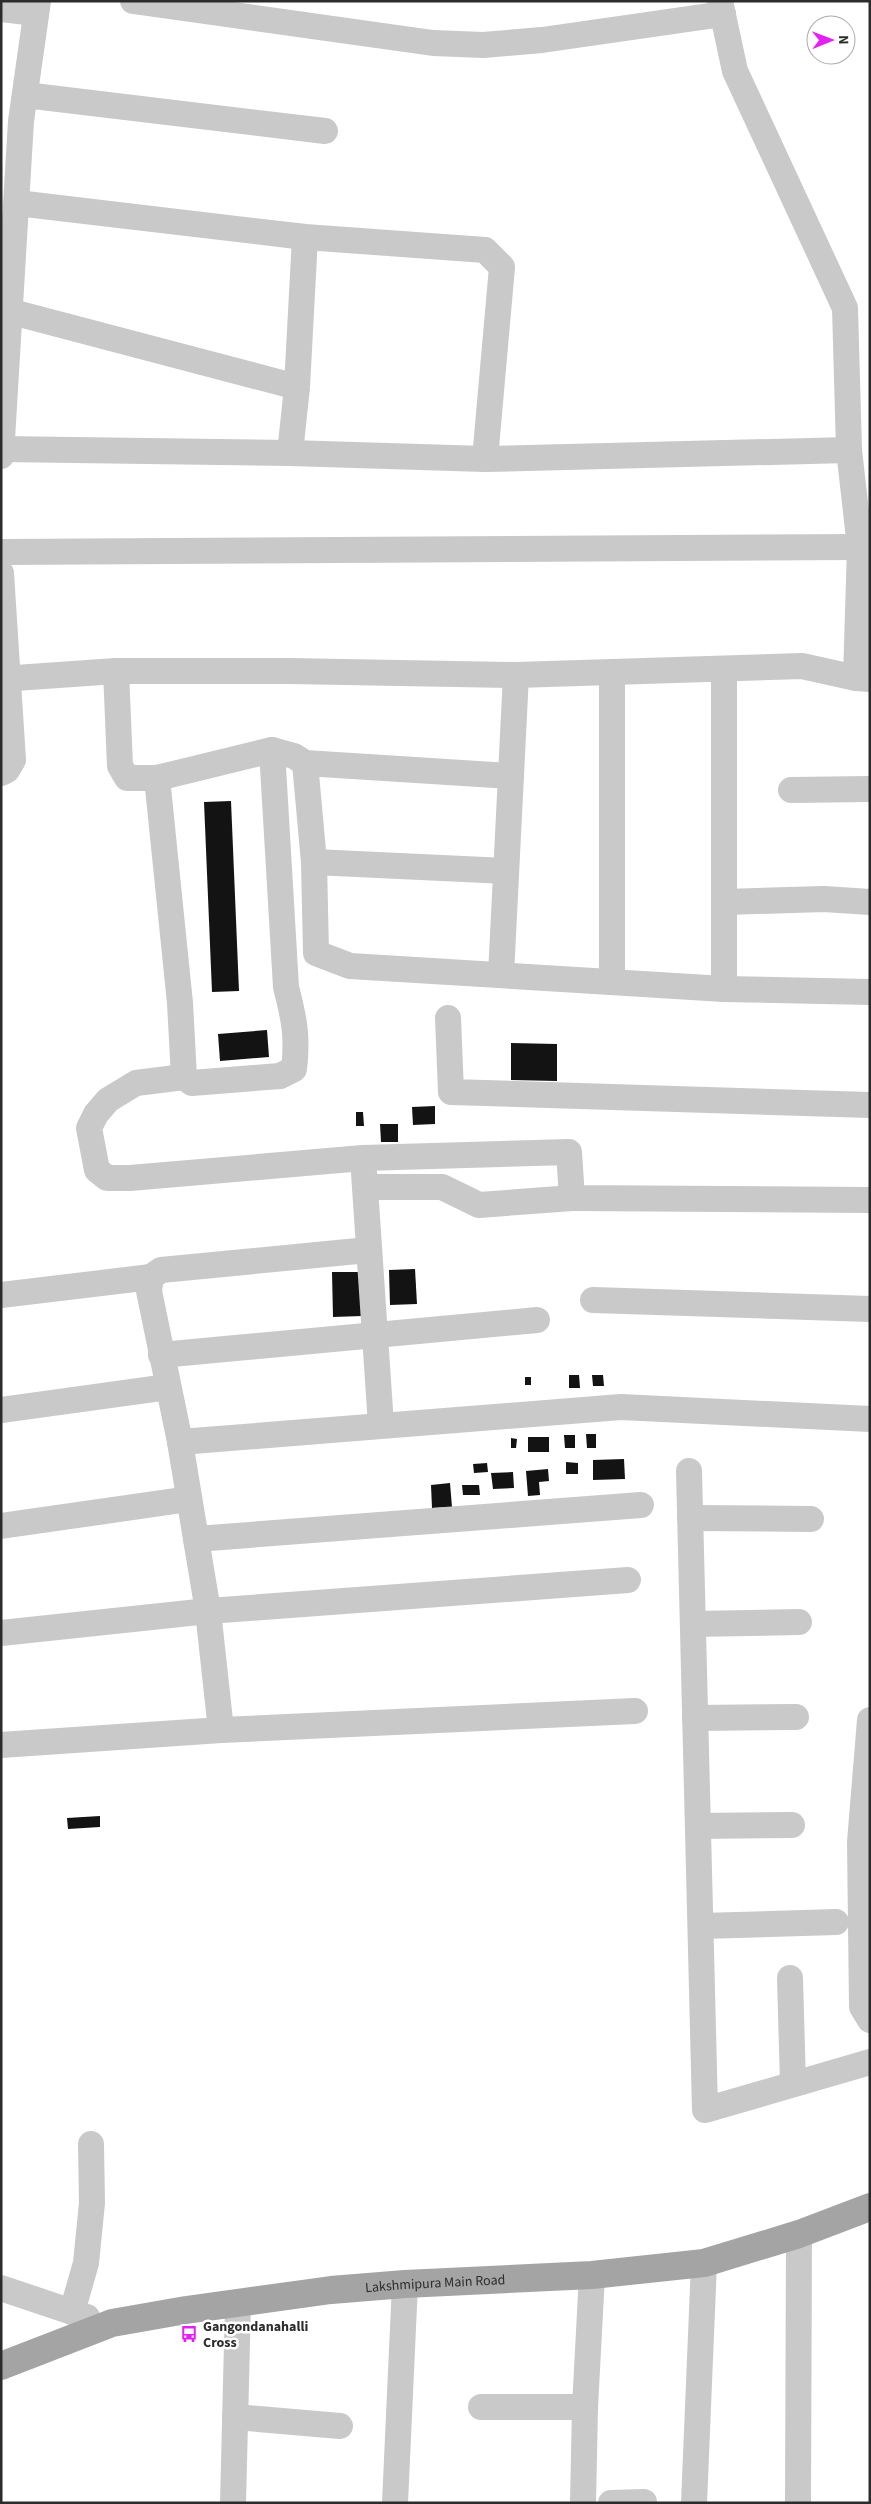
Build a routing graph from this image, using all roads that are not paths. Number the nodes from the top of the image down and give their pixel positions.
1 (133, 1) edge
2 (37, 7) edge
3 (721, 8) edge
4 (1, 9) edge
5 (25, 95) junction
6 (324, 131) dead end
7 (17, 203) junction
8 (305, 237) junction
9 (6, 310) edge
10 (297, 386) junction
11 (2, 449) edge
12 (849, 450) junction
13 (290, 453) junction
14 (1, 456) edge
15 (485, 459) junction
16 (860, 547) junction
17 (1, 552) edge
18 (1, 573) edge
19 (724, 669) junction
20 (116, 671) junction
21 (612, 672) junction
22 (516, 675) junction
23 (5, 679) edge
24 (863, 679) edge
25 (272, 750) junction
26 (305, 763) junction
27 (1, 773) edge
28 (511, 776) junction
29 (157, 778) junction
30 (870, 789) edge
31 (791, 790) dead end
32 (314, 862) junction
33 (506, 871) junction
34 (725, 902) junction
35 (870, 902) edge
36 (501, 975) junction
37 (612, 982) junction
38 (724, 989) junction
39 (870, 992) edge
40 (448, 1018) dead end
41 (184, 1077) junction
42 (870, 1105) edge
43 (363, 1158) junction
44 (365, 1187) junction
45 (572, 1198) junction
46 (870, 1200) edge
47 (368, 1250) junction
48 (151, 1277) junction
49 (1, 1295) edge
50 (593, 1300) dead end
51 (870, 1309) edge
52 (537, 1320) dead end
53 (374, 1334) junction
54 (161, 1355) junction
55 (168, 1387) junction
56 (1, 1410) edge
57 (870, 1419) edge
58 (381, 1425) junction
59 (180, 1442) junction
60 (689, 1471) dead end
61 (189, 1499) junction
62 (641, 1505) dead end
63 (690, 1518) junction
64 (812, 1519) dead end
65 (1, 1526) edge
66 (196, 1539) junction
67 (628, 1580) dead end
68 (208, 1611) junction
69 (799, 1622) dead end
70 (693, 1624) junction
71 (1, 1632) edge
72 (635, 1711) dead end
73 (796, 1717) dead end
74 (695, 1718) junction
75 (870, 1720) edge
76 (221, 1730) junction
77 (1, 1745) edge
78 (792, 1825) dead end
79 (698, 1826) junction
80 (836, 1922) dead end
81 (701, 1926) junction
82 (790, 1978) dead end
83 (870, 2020) edge
84 (870, 2062) edge
85 (794, 2084) junction
86 (91, 2144) dead end
87 (870, 2208) edge
88 (799, 2234) junction
89 (704, 2263) junction
90 (592, 2275) junction
91 (405, 2284) junction
92 (1, 2288) edge
93 (238, 2303) junction
94 (72, 2312) junction
95 (112, 2323) junction
96 (1, 2366) edge
97 (481, 2407) dead end
98 (585, 2407) junction
99 (235, 2417) junction
100 (340, 2426) dead end
101 (644, 2502) edge
102 (233, 2503) edge
103 (395, 2503) edge
104 (583, 2503) edge
105 (611, 2503) edge
106 (694, 2503) edge
107 (798, 2503) edge

1 - 3 street
2 - 4 street
2 - 5 street
3 - 12 street
5 - 6 street
5 - 7 street
7 - 8 street
7 - 9 street
8 - 10 street
8 - 15 street
9 - 10 street
9 - 11 street
10 - 13 street
11 - 13 street
11 - 14 street
12 - 15 street
12 - 16 street
13 - 15 street
16 - 17 street
16 - 24 street
18 - 23 street
19 - 21 street
19 - 24 street
19 - 34 street
20 - 22 street
20 - 23 street
20 - 29 street
21 - 22 street
21 - 37 street
22 - 28 street
23 - 27 street
25 - 26 street
25 - 29 street
25 - 41 street
26 - 28 street
26 - 32 street
28 - 33 street
29 - 41 street
30 - 31 street
32 - 33 street
32 - 36 street
33 - 36 street
34 - 35 street
34 - 38 street
36 - 37 street
37 - 38 street
38 - 39 street
40 - 42 street
41 - 43 street
43 - 44 street
43 - 45 street
44 - 45 street
44 - 47 street
45 - 46 street
47 - 48 street
47 - 53 street
48 - 49 street
48 - 54 street
50 - 51 street
52 - 53 street
53 - 54 street
53 - 58 street
54 - 55 street
55 - 56 street
55 - 59 street
57 - 58 street
58 - 59 street
59 - 61 street
60 - 63 street
61 - 65 street
61 - 66 street
62 - 66 street
63 - 64 street
63 - 70 street
66 - 68 street
67 - 68 street
68 - 71 street
68 - 76 street
69 - 70 street
70 - 74 street
72 - 76 street
73 - 74 street
74 - 79 street
75 - 83 street
76 - 77 street
78 - 79 street
79 - 81 street
80 - 81 street
81 - 85 street
82 - 85 street
84 - 85 street
86 - 94 street
87 - 88 main road, Lakshmipura Main Road
88 - 89 main road, Lakshmipura Main Road
88 - 107 street
89 - 90 main road, Lakshmipura Main Road
89 - 106 street
90 - 91 main road, Lakshmipura Main Road
90 - 98 street
91 - 93 main road, Lakshmipura Main Road
91 - 103 street
92 - 94 street
93 - 95 main road, Lakshmipura Main Road
93 - 99 street
94 - 95 street
95 - 96 main road, Lakshmipura Main Road
97 - 98 street
98 - 104 street
99 - 100 street
99 - 102 street
101 - 105 street

